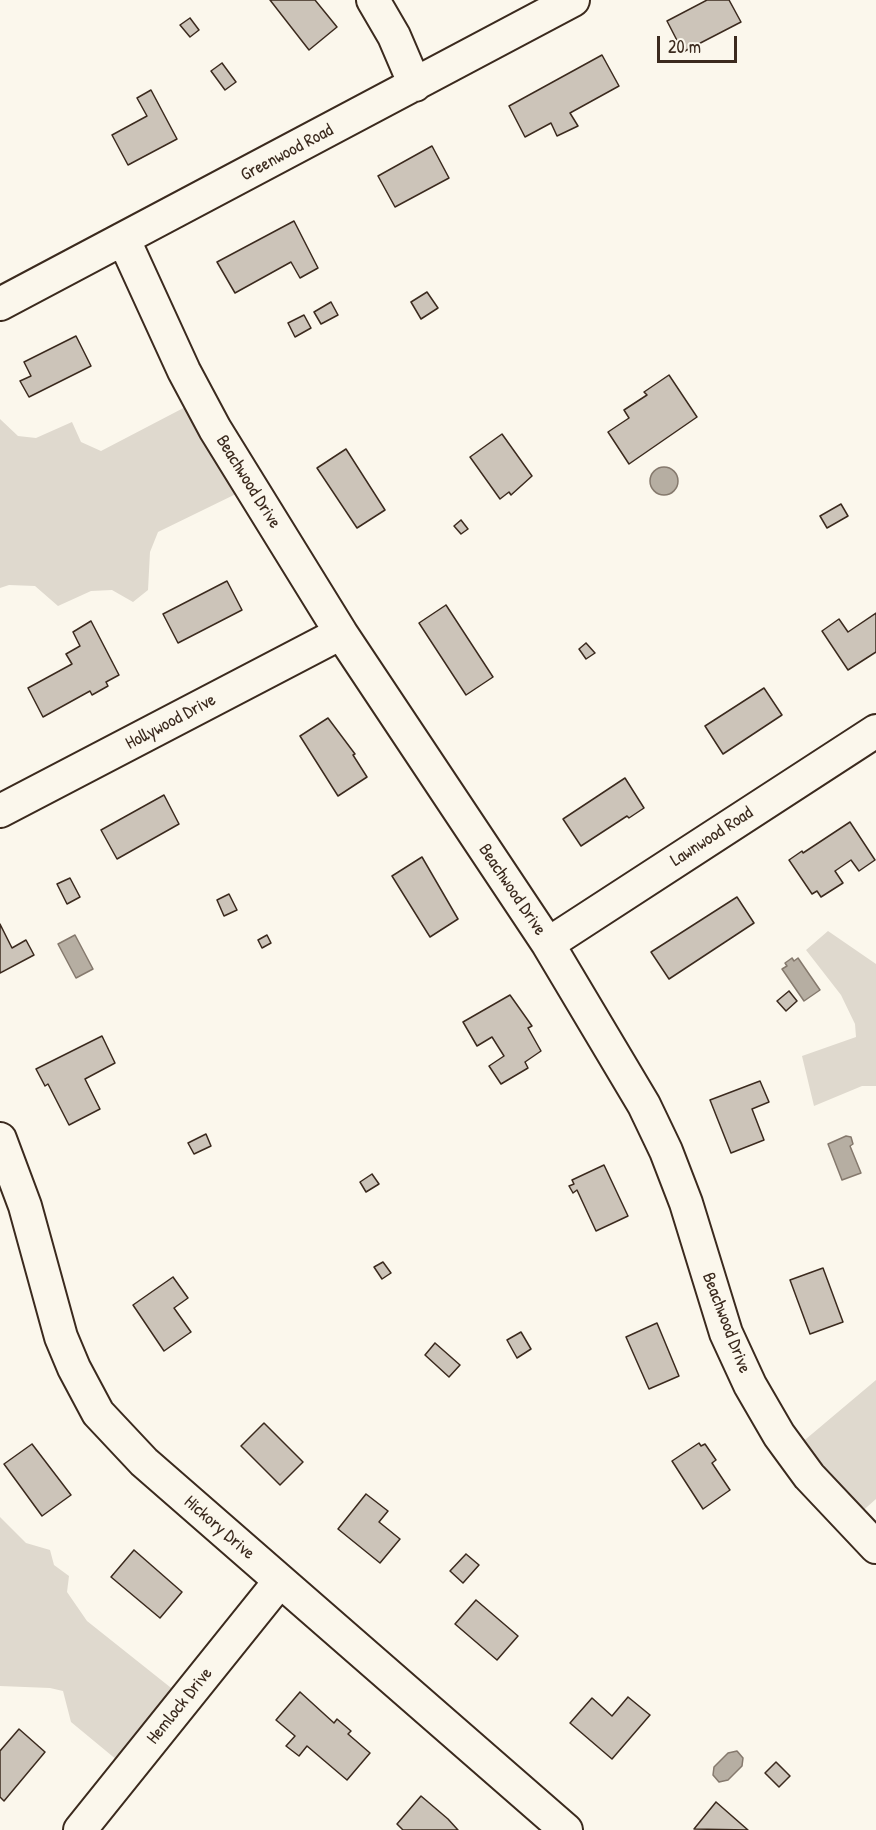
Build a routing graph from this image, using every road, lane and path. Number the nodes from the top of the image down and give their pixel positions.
1 (373, 0) edge
2 (573, 0) edge
3 (415, 85) junction
4 (124, 240) junction
5 (0, 304) edge
6 (342, 633) junction
7 (876, 731) edge
8 (0, 811) edge
9 (548, 944) junction
10 (0, 1139) edge
11 (876, 1547) edge
12 (280, 1581) junction
13 (80, 1830) edge
14 (566, 1830) edge

1 - 3 street
2 - 3 street, Greenwood Road
3 - 4 street, Greenwood Road
4 - 5 street, Greenwood Road
4 - 6 street, Beachwood Drive
6 - 8 street, Hollywood Drive
6 - 9 street, Beachwood Drive
7 - 9 street, Lawnwood Road
9 - 11 street, Beachwood Drive
10 - 12 street, Hickory Drive
12 - 13 street, Hemlock Drive
12 - 14 street, Hickory Drive

